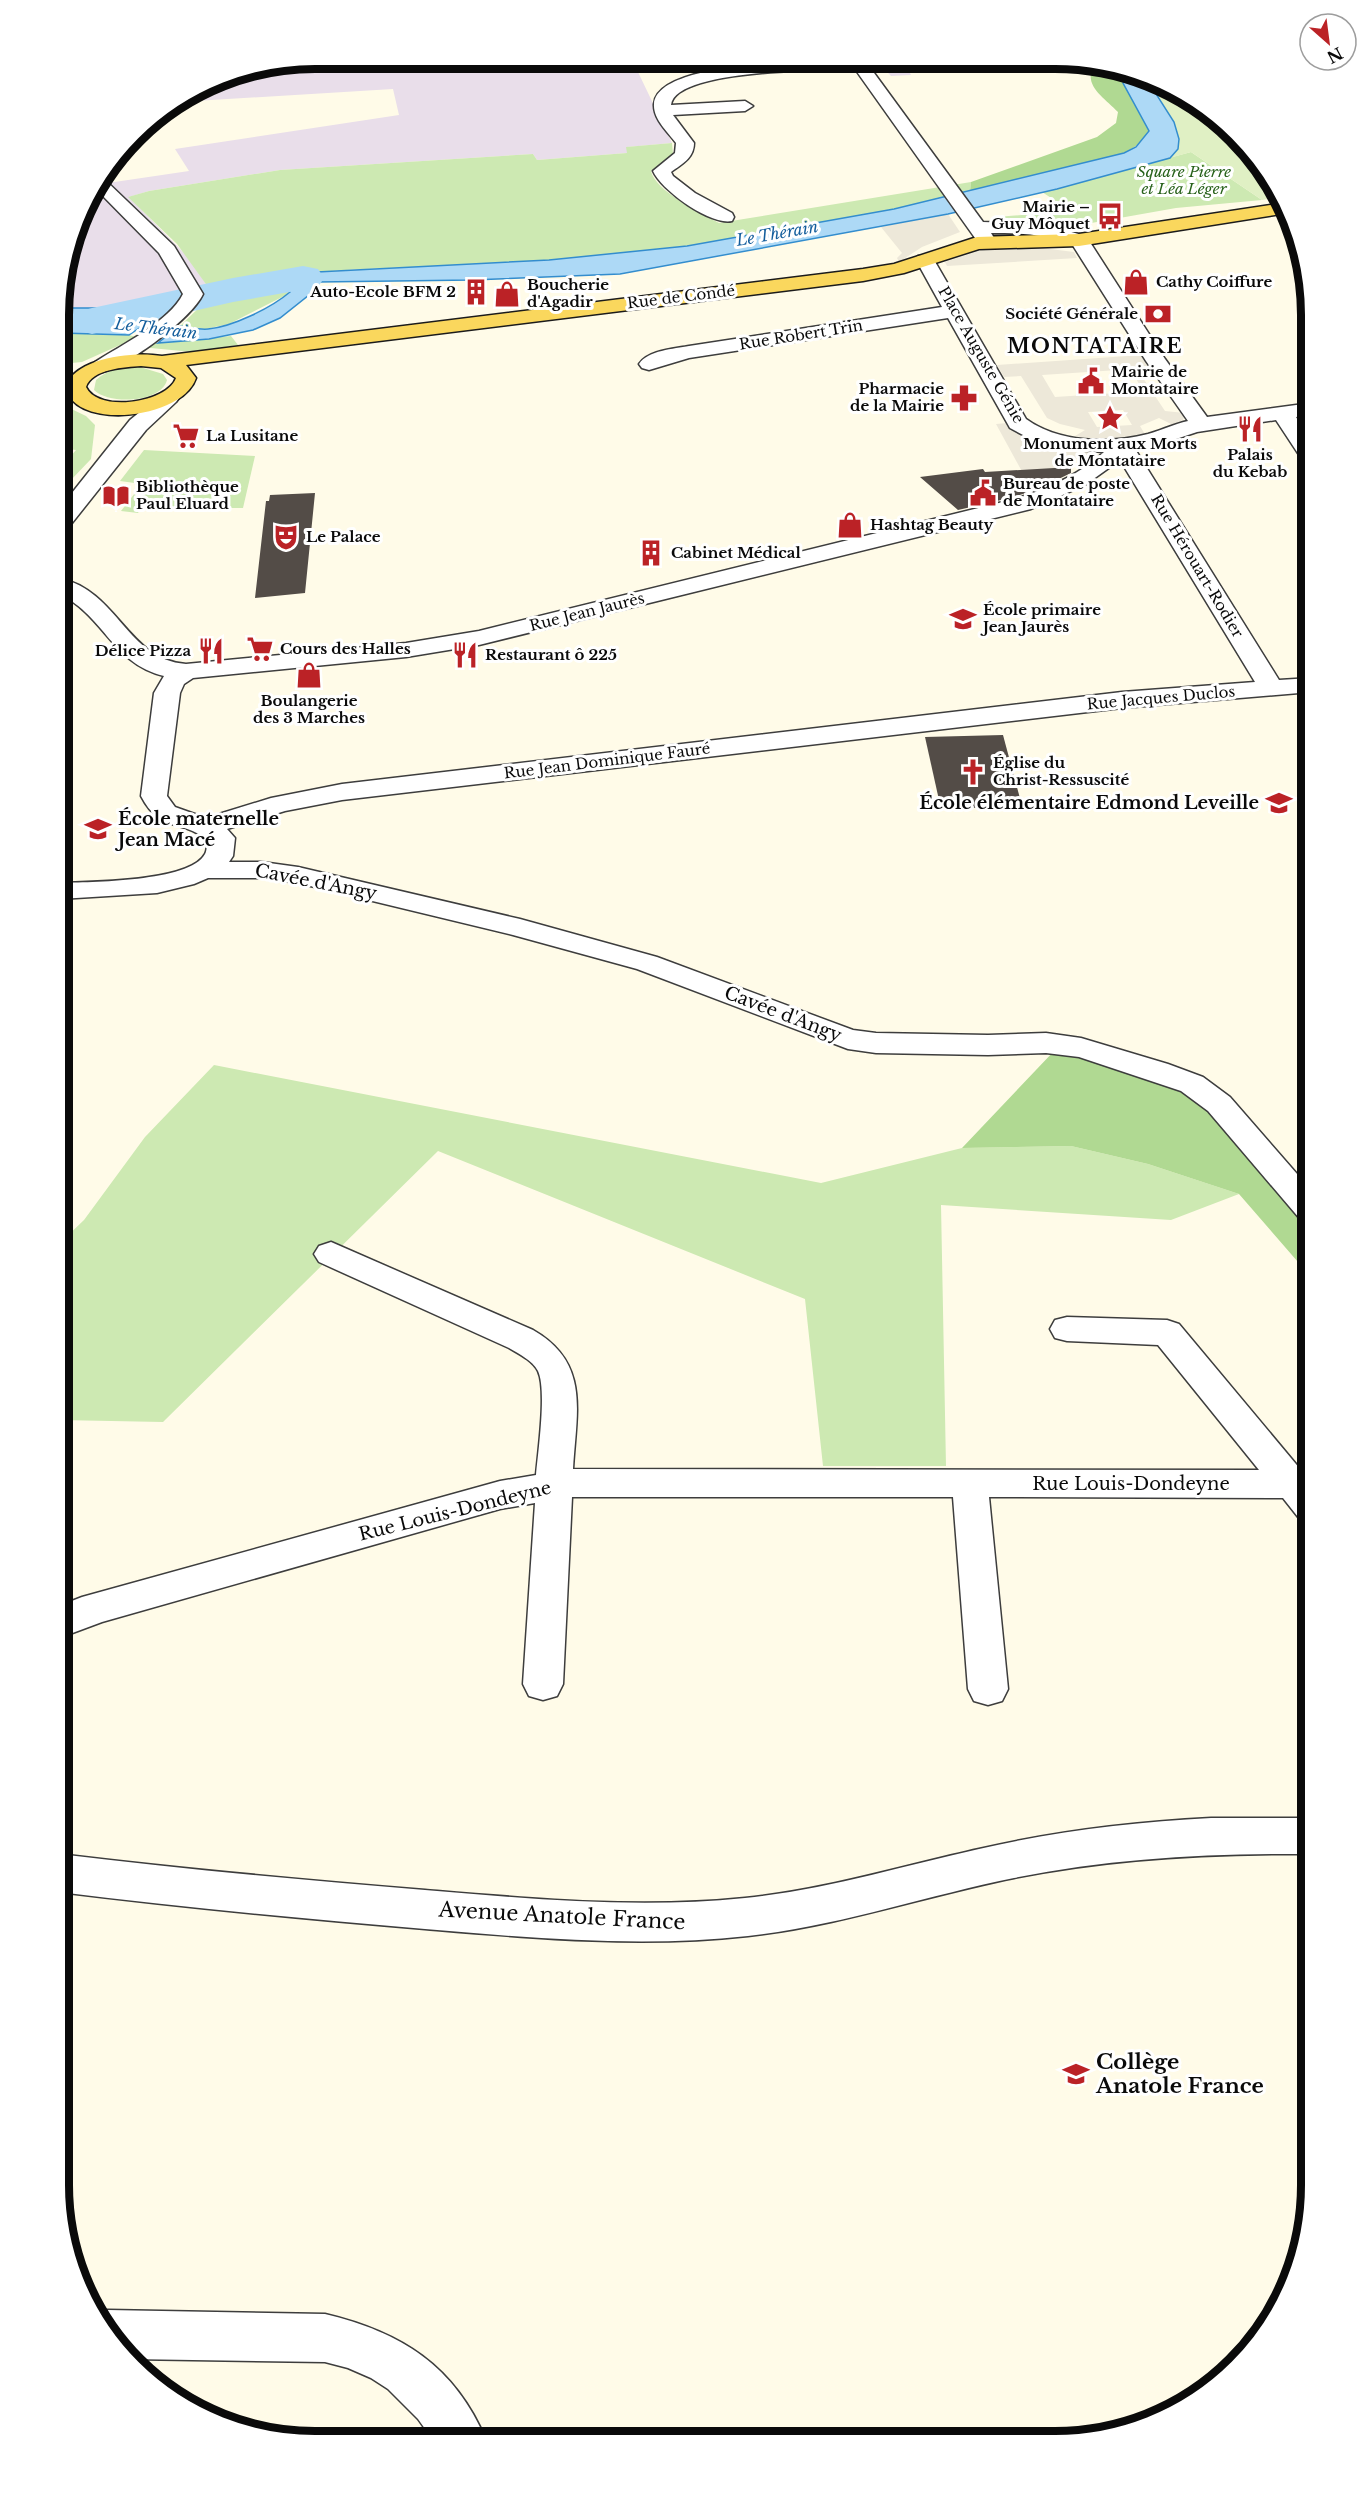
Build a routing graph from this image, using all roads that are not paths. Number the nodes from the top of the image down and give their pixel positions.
1 (767, 69) edge
2 (863, 69) edge
3 (745, 106) dead end
4 (663, 111) junction
5 (105, 188) edge
6 (1277, 209) edge
7 (725, 217) dead end
8 (983, 235) junction
9 (1079, 240) junction
10 (925, 260) junction
11 (955, 311) junction
12 (143, 340) junction
13 (280, 347) junction
14 (155, 361) junction
15 (649, 364) dead end
16 (99, 367) junction
17 (69, 374) edge
18 (186, 378) junction
19 (69, 397) edge
20 (169, 398) junction
21 (95, 404) junction
22 (1301, 410) edge
23 (1282, 413) junction
24 (1201, 424) junction
25 (1301, 441) edge
26 (1120, 444) junction
27 (115, 454) junction
28 (69, 512) edge
29 (69, 590) edge
30 (186, 671) junction
31 (1301, 686) edge
32 (1272, 689) junction
33 (1011, 713) joint
34 (206, 827) junction
35 (208, 870) junction
36 (69, 890) edge
37 (1301, 1199) edge
38 (331, 1254) dead end
39 (1067, 1329) dead end
40 (970, 1483) junction
41 (554, 1485) junction
42 (1301, 1495) edge
43 (1301, 1496) edge
44 (69, 1618) edge
45 (543, 1684) dead end
46 (988, 1689) dead end
47 (1301, 1836) edge
48 (69, 1874) edge
49 (119, 2334) edge
50 (456, 2431) edge

1 - 4 street
2 - 8 street
3 - 4 street
4 - 7 street
5 - 12 street
6 - 9 main road, Rue de Condé
8 - 9 main road, Rue de Condé
8 - 10 main road, Rue de Condé
9 - 24 street
10 - 11 street, Place Auguste Génie
10 - 13 main road, Rue de Condé
11 - 15 street, Rue Robert Trin
11 - 26 street, Place Auguste Génie
12 - 14 street
12 - 16 street
13 - 14 main road, Rue de Condé
13 - 18 main road, Rue de Condé
14 - 16 main road, Rue de Condé
14 - 18 main road
16 - 17 main road, Rue de Condé
16 - 21 main road
18 - 20 main road, Rue de Condé
19 - 21 main road
20 - 21 main road
20 - 27 street
21 - 27 street
22 - 23 street, Place Auguste Génie
23 - 24 street, Place Auguste Génie
23 - 25 street
24 - 26 street, Place Auguste Génie
26 - 30 street, Rue Jean Jaurès
26 - 32 street, Rue Hérouart-Rodier
27 - 28 street
29 - 30 street, Rue Jean Jaurès
30 - 34 street
31 - 32 street, Rue Jacques Duclos
32 - 33 street, Rue Jacques Duclos
33 - 34 street, Rue Jean Dominique Fauré
34 - 35 street
35 - 36 street, Cavée d'Angy
35 - 37 street, Cavée d'Angy
38 - 41 street
39 - 42 street, Rue Louis-Dondeyne
40 - 41 street, Rue Louis-Dondeyne
40 - 43 street, Rue Louis-Dondeyne
40 - 46 street
41 - 44 street, Rue Louis-Dondeyne
41 - 45 street
47 - 48 street, Avenue Anatole France
49 - 50 street

